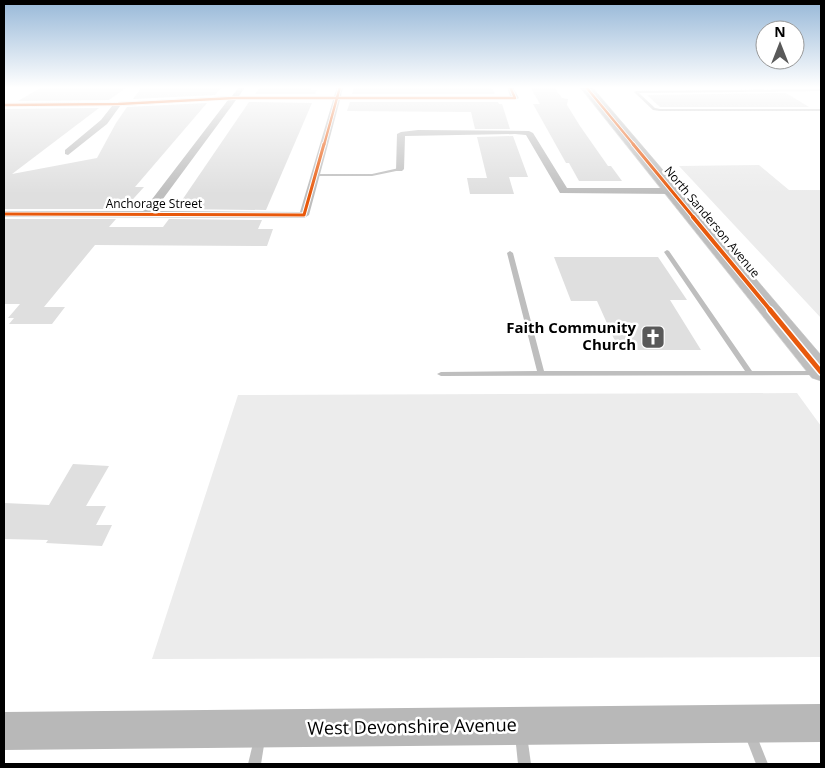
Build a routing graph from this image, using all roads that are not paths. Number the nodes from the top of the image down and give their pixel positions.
1 (103, 123) edge
2 (215, 123) edge
3 (329, 123) edge
4 (616, 123) edge
5 (68, 152) dead end
6 (399, 169) joint
7 (314, 176) junction
8 (674, 192) junction
9 (147, 213) junction
10 (4, 214) edge
11 (667, 252) dead end
12 (510, 253) dead end
13 (821, 372) edge
14 (750, 373) junction
15 (440, 374) dead end
16 (541, 374) junction
17 (821, 723) edge
18 (747, 724) junction
19 (519, 726) junction
20 (261, 728) junction
21 (4, 731) edge
22 (254, 764) edge
23 (525, 764) edge
24 (762, 764) edge

1 - 5 street
2 - 9 street
3 - 7 street
4 - 8 highway, North Sanderson Avenue
6 - 7 lane
6 - 8 street
7 - 9 street, Anchorage Street
8 - 13 highway, North Sanderson Avenue
9 - 10 street, Anchorage Street
11 - 14 lane
12 - 16 lane
13 - 14 lane
14 - 16 lane
15 - 16 lane
17 - 18 main road, West Devonshire Avenue
18 - 19 main road, West Devonshire Avenue
18 - 24 lane
19 - 20 main road, West Devonshire Avenue
19 - 23 lane
20 - 21 main road, West Devonshire Avenue
20 - 22 lane

